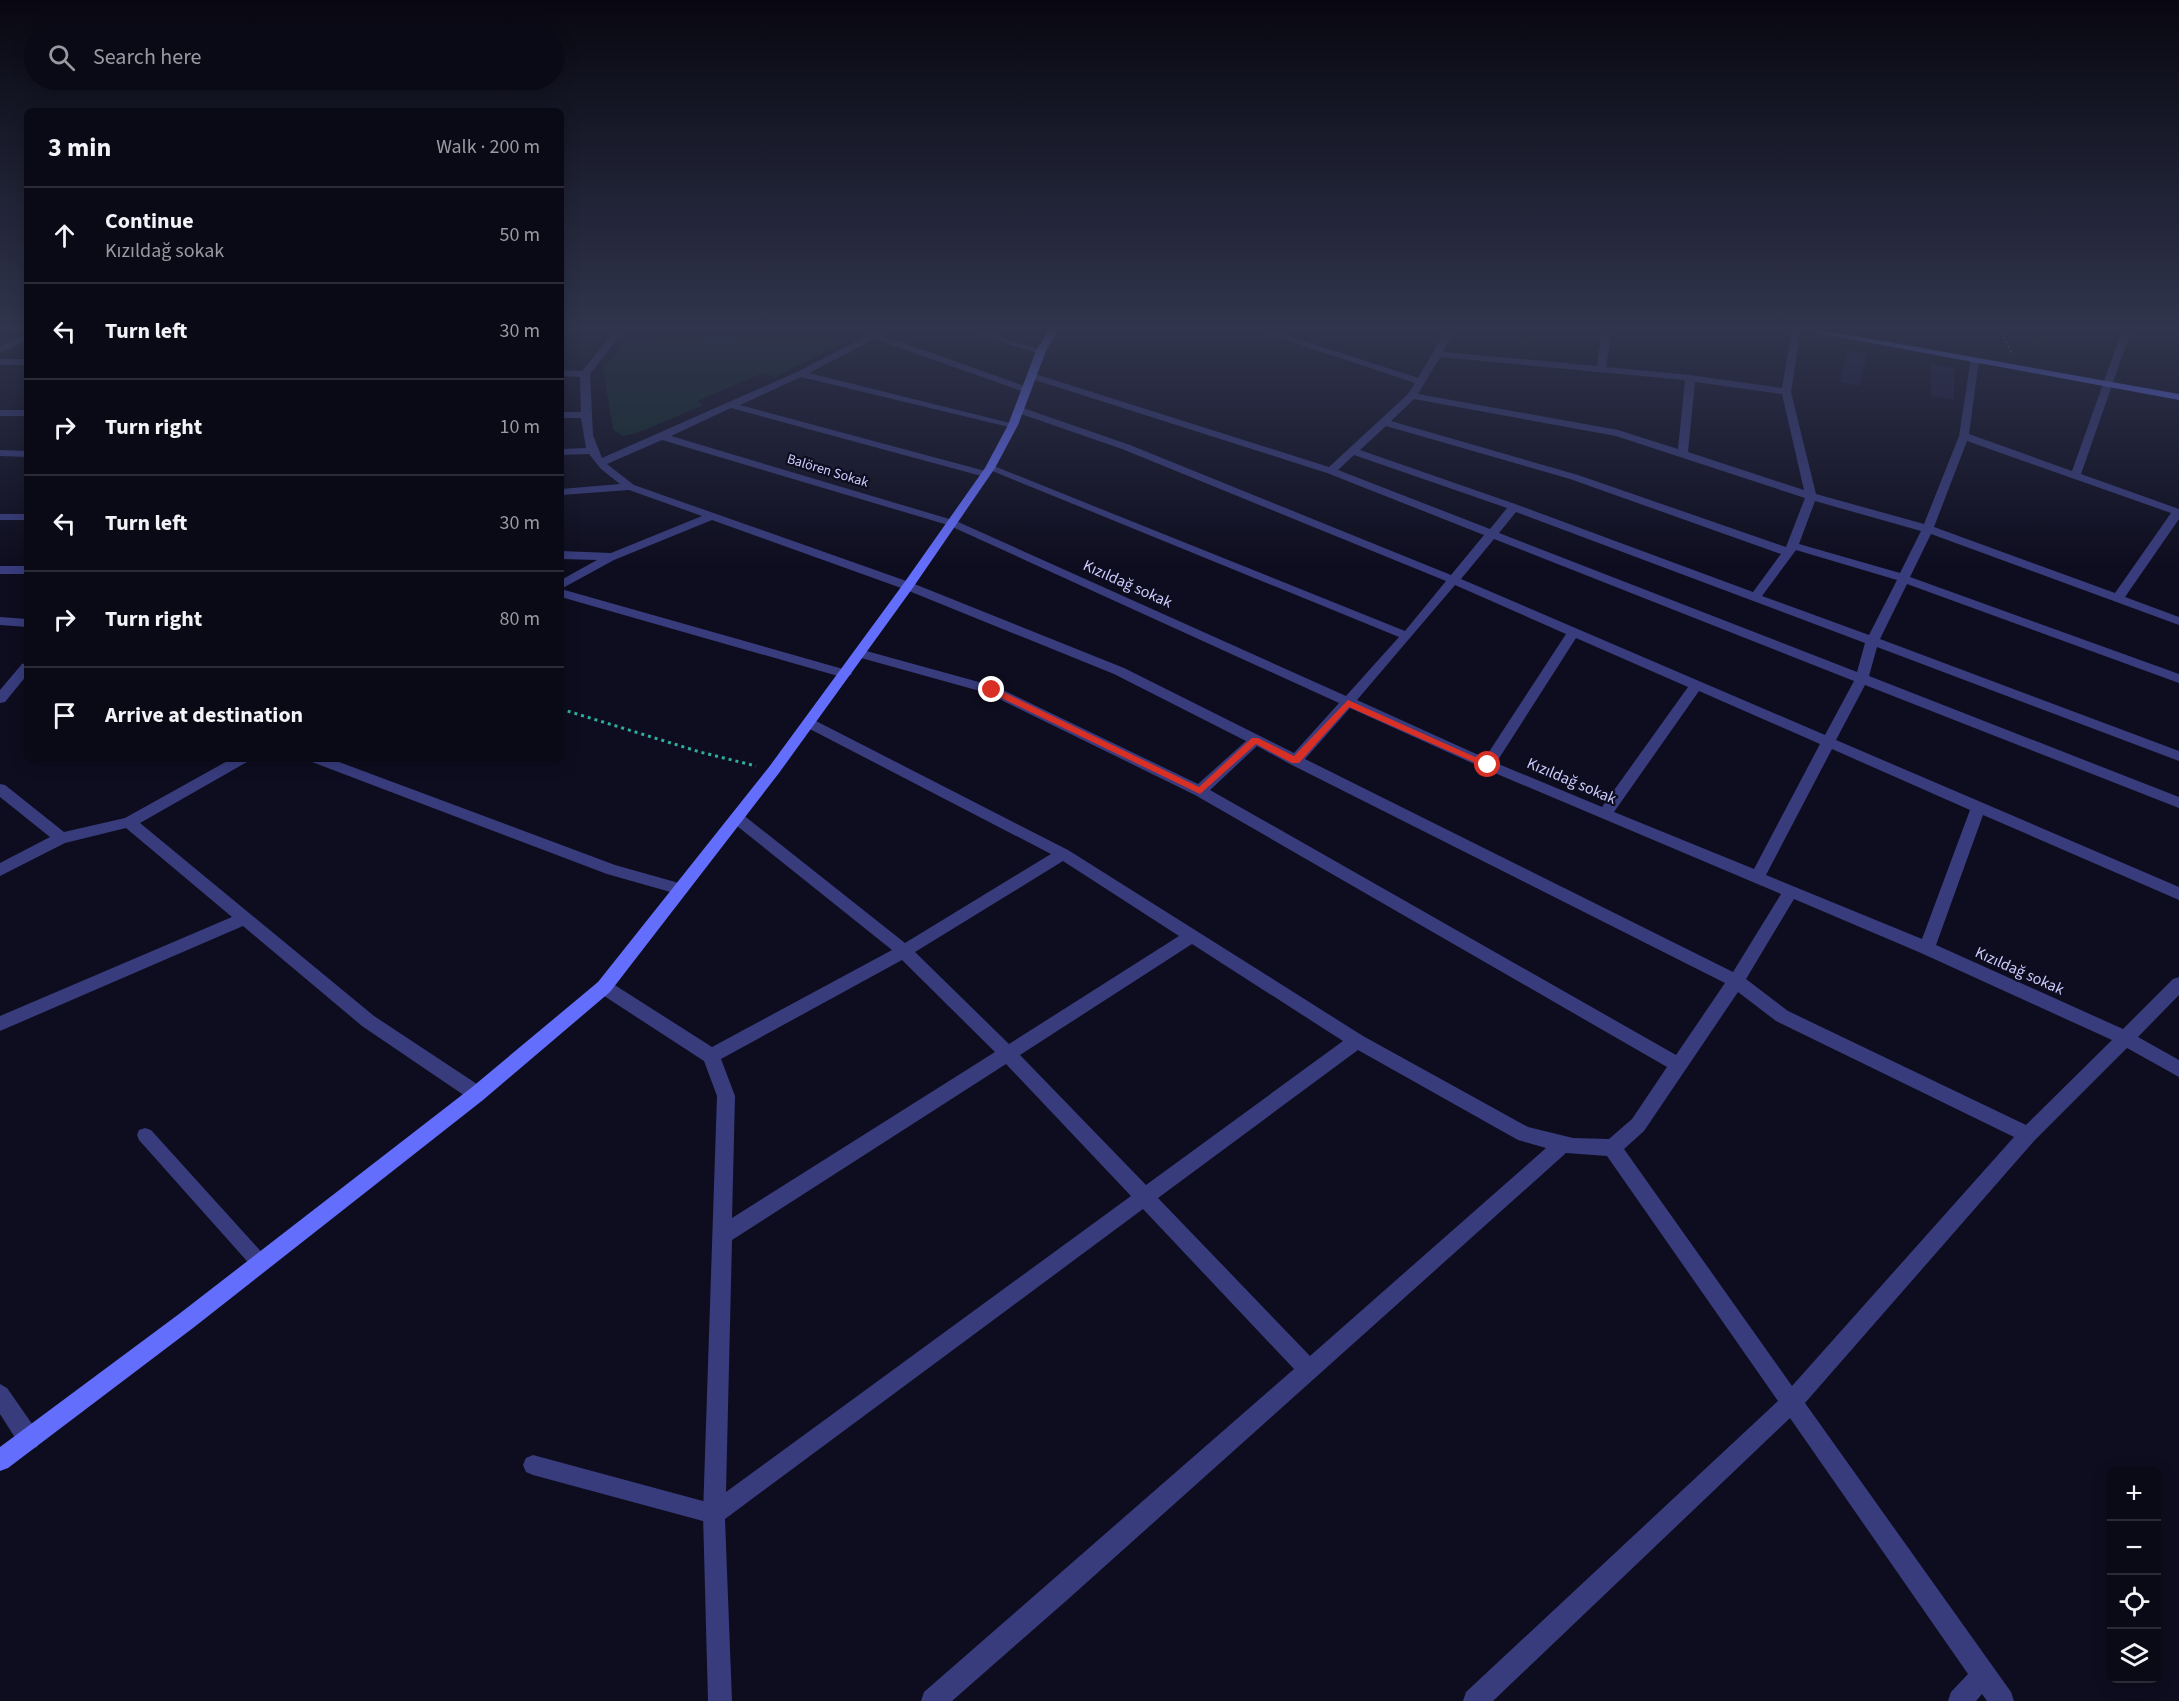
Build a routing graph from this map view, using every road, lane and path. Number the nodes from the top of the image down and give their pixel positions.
1 (586, 407) edge
2 (725, 407) edge
3 (739, 407) edge
4 (968, 407) edge
5 (1020, 407) edge
6 (1113, 407) edge
7 (1400, 407) edge
8 (1475, 407) edge
9 (1687, 407) edge
10 (1790, 407) edge
11 (1968, 407) edge
12 (2100, 407) edge
13 (0, 412) edge
14 (24, 413) edge
15 (564, 415) edge
16 (586, 415) junction
17 (1016, 417) junction
18 (1384, 422) junction
19 (661, 436) junction
20 (1964, 436) junction
21 (592, 451) junction
22 (1353, 451) junction
23 (564, 452) edge
24 (1683, 452) junction
25 (0, 453) edge
26 (24, 453) edge
27 (601, 463) junction
28 (988, 471) junction
29 (1331, 471) junction
30 (2075, 476) junction
31 (630, 487) junction
32 (564, 492) edge
33 (1811, 496) junction
34 (1514, 507) junction
35 (0, 517) edge
36 (24, 517) edge
37 (710, 517) junction
38 (952, 523) junction
39 (1929, 529) junction
40 (1491, 535) junction
41 (1790, 549) junction
42 (564, 555) edge
43 (612, 557) junction
44 (0, 570) edge
45 (24, 570) edge
46 (1903, 578) junction
47 (1453, 580) junction
48 (564, 583) edge
49 (908, 586) junction
50 (564, 594) edge
51 (1756, 596) junction
52 (2118, 598) junction
53 (0, 621) edge
54 (2179, 621) edge
55 (24, 623) edge
56 (1573, 633) junction
57 (1407, 636) junction
58 (1872, 642) junction
59 (860, 653) junction
60 (24, 670) edge
61 (844, 674) junction
62 (2179, 679) edge
63 (1861, 680) junction
64 (1696, 686) junction
65 (2, 694) edge
66 (1348, 703) junction
67 (564, 710) edge
68 (809, 723) junction
69 (1255, 740) junction
70 (1828, 744) junction
71 (2179, 756) edge
72 (1295, 761) junction
73 (237, 762) edge
74 (325, 762) edge
75 (1488, 765) junction
76 (774, 770) junction
77 (0, 789) edge
78 (1200, 791) junction
79 (2179, 803) edge
80 (1978, 808) junction
81 (1605, 814) junction
82 (737, 818) junction
83 (129, 822) junction
84 (61, 838) junction
85 (1063, 854) junction
86 (0, 870) edge
87 (1758, 876) junction
88 (681, 889) junction
89 (1791, 891) junction
90 (2179, 894) edge
91 (244, 918) junction
92 (1192, 936) junction
93 (1927, 948) junction
94 (904, 951) junction
95 (1737, 981) junction
96 (2179, 984) edge
97 (604, 987) junction
98 (0, 1024) edge
99 (2126, 1038) junction
100 (1357, 1041) junction
101 (1008, 1054) junction
102 (711, 1056) junction
103 (1679, 1065) junction
104 (2179, 1069) edge
105 (477, 1094) junction
106 (146, 1135) dead end
107 (2028, 1135) junction
108 (1563, 1144) junction
109 (1612, 1148) junction
110 (1144, 1196) junction
111 (721, 1236) junction
112 (260, 1263) junction
113 (1308, 1369) junction
114 (0, 1395) edge
115 (1791, 1403) junction
116 (29, 1439) junction
117 (0, 1460) edge
118 (532, 1465) dead end
119 (714, 1514) junction
120 (1983, 1675) junction
121 (720, 1701) edge
122 (933, 1701) edge
123 (1475, 1701) edge
124 (1960, 1701) edge
125 (2002, 1701) edge

1 - 16 street
2 - 19 street
3 - 28 street
4 - 17 street
5 - 17 street
6 - 29 street
7 - 18 street
8 - 24 street
9 - 24 street
10 - 33 street
11 - 20 street
12 - 30 street
13 - 14 street
15 - 16 street
16 - 21 street
17 - 28 street
17 - 47 street
18 - 22 street
18 - 41 street
19 - 27 street
19 - 38 street, Balören Sokak
20 - 30 street
20 - 39 street
21 - 23 street
21 - 27 street
22 - 29 street
22 - 34 street
24 - 33 street
25 - 26 street
27 - 31 street
28 - 38 street
28 - 57 street
29 - 40 street
30 - 52 street
31 - 32 street
31 - 37 street
33 - 39 street
33 - 41 street
34 - 40 street
34 - 51 street
35 - 36 street
37 - 43 street
37 - 49 street
38 - 49 street
38 - 66 street, Kızıldağ sokak
39 - 46 street
39 - 52 street
40 - 47 street
40 - 63 street
41 - 46 street
41 - 51 street
42 - 43 street
43 - 48 street
44 - 45 street
46 - 58 street
46 - 62 street
47 - 56 street
47 - 57 street
49 - 59 street
49 - 69 street
50 - 61 street
51 - 58 street
52 - 54 street
53 - 55 street
56 - 64 street
56 - 75 street
57 - 66 street
58 - 63 street
58 - 71 street
59 - 61 street
59 - 78 street
60 - 65 street
61 - 68 street
63 - 70 street
63 - 79 street
64 - 70 street
64 - 81 street
66 - 72 street
66 - 75 street, Kızıldağ sokak
67 - 76 path
68 - 76 street
68 - 85 street
69 - 72 street
69 - 78 street
70 - 80 street
70 - 87 street
72 - 95 street
73 - 83 street
74 - 88 street
75 - 81 street, Kızıldağ sokak
76 - 82 street
77 - 84 street
78 - 103 street
80 - 90 street
80 - 93 street
81 - 87 street, Kızıldağ sokak
82 - 88 street
82 - 94 street
83 - 84 street
83 - 91 street
84 - 86 street
85 - 92 street
85 - 94 street
87 - 89 street, Kızıldağ sokak
88 - 97 street
89 - 93 street, Kızıldağ sokak
89 - 95 street
91 - 98 street
91 - 105 street
92 - 100 street
92 - 101 street
93 - 99 street, Kızıldağ sokak
94 - 101 street
94 - 102 street
95 - 103 street
95 - 107 street
96 - 99 street
97 - 102 street
97 - 105 street
99 - 104 street, Kızıldağ sokak
99 - 107 street
100 - 108 street
100 - 110 street
101 - 110 street
101 - 111 street
102 - 111 street
103 - 109 street
105 - 112 street
106 - 112 lane
107 - 115 street
108 - 109 street
108 - 113 street
109 - 115 street
110 - 113 street
110 - 119 street
111 - 119 street
112 - 116 street
113 - 122 street
114 - 116 street
115 - 120 street
115 - 123 street
116 - 117 street
118 - 119 lane
119 - 121 street
120 - 124 street
120 - 125 street

